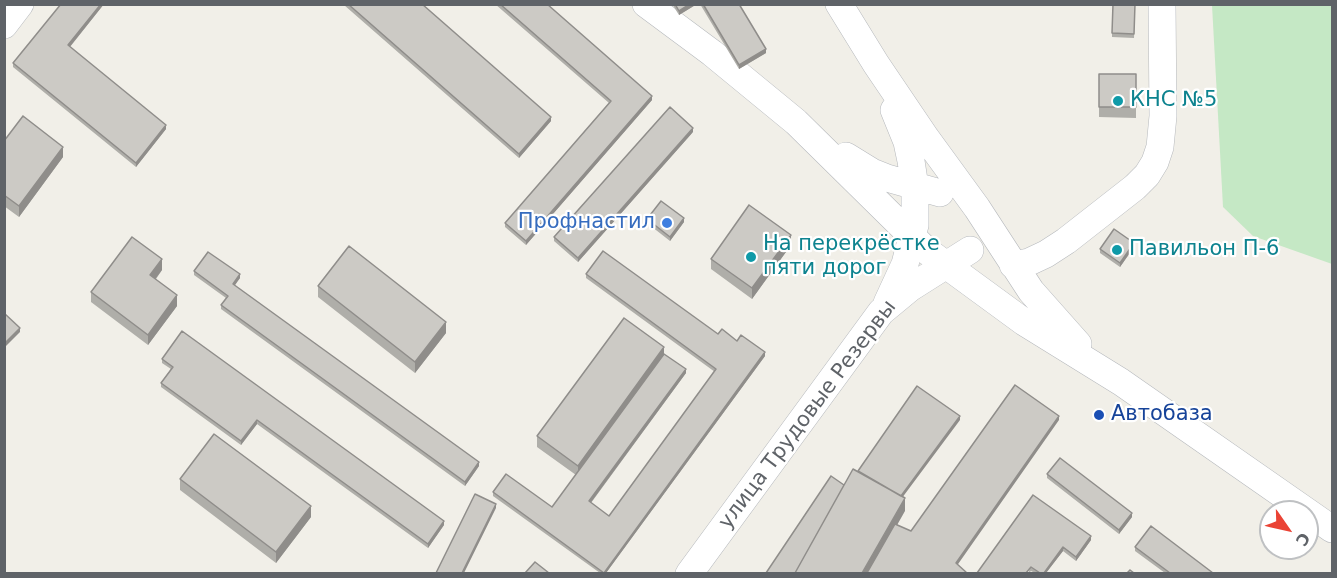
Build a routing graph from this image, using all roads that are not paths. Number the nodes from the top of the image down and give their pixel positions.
1 (20, 4) edge
2 (646, 4) edge
3 (839, 4) edge
4 (1162, 4) edge
5 (4, 25) edge
6 (876, 64) junction
7 (796, 122) junction
8 (927, 190) junction
9 (977, 208) junction
10 (1066, 241) junction
11 (925, 244) junction
12 (1013, 265) junction
13 (881, 312) junction
14 (1057, 322) junction
15 (1122, 382) junction
16 (1332, 529) edge
17 (689, 573) edge

1 - 5 street
2 - 7 street
3 - 6 street
4 - 10 street
6 - 8 street
6 - 9 street
7 - 8 street
7 - 11 street
8 - 9 street
8 - 11 street
9 - 11 street
9 - 12 street
10 - 12 street
10 - 14 street
11 - 13 street
11 - 13 street, улица Трудовые Резервы
11 - 15 street
12 - 14 street
13 - 17 street, улица Трудовые Резервы
14 - 15 street
15 - 16 street

